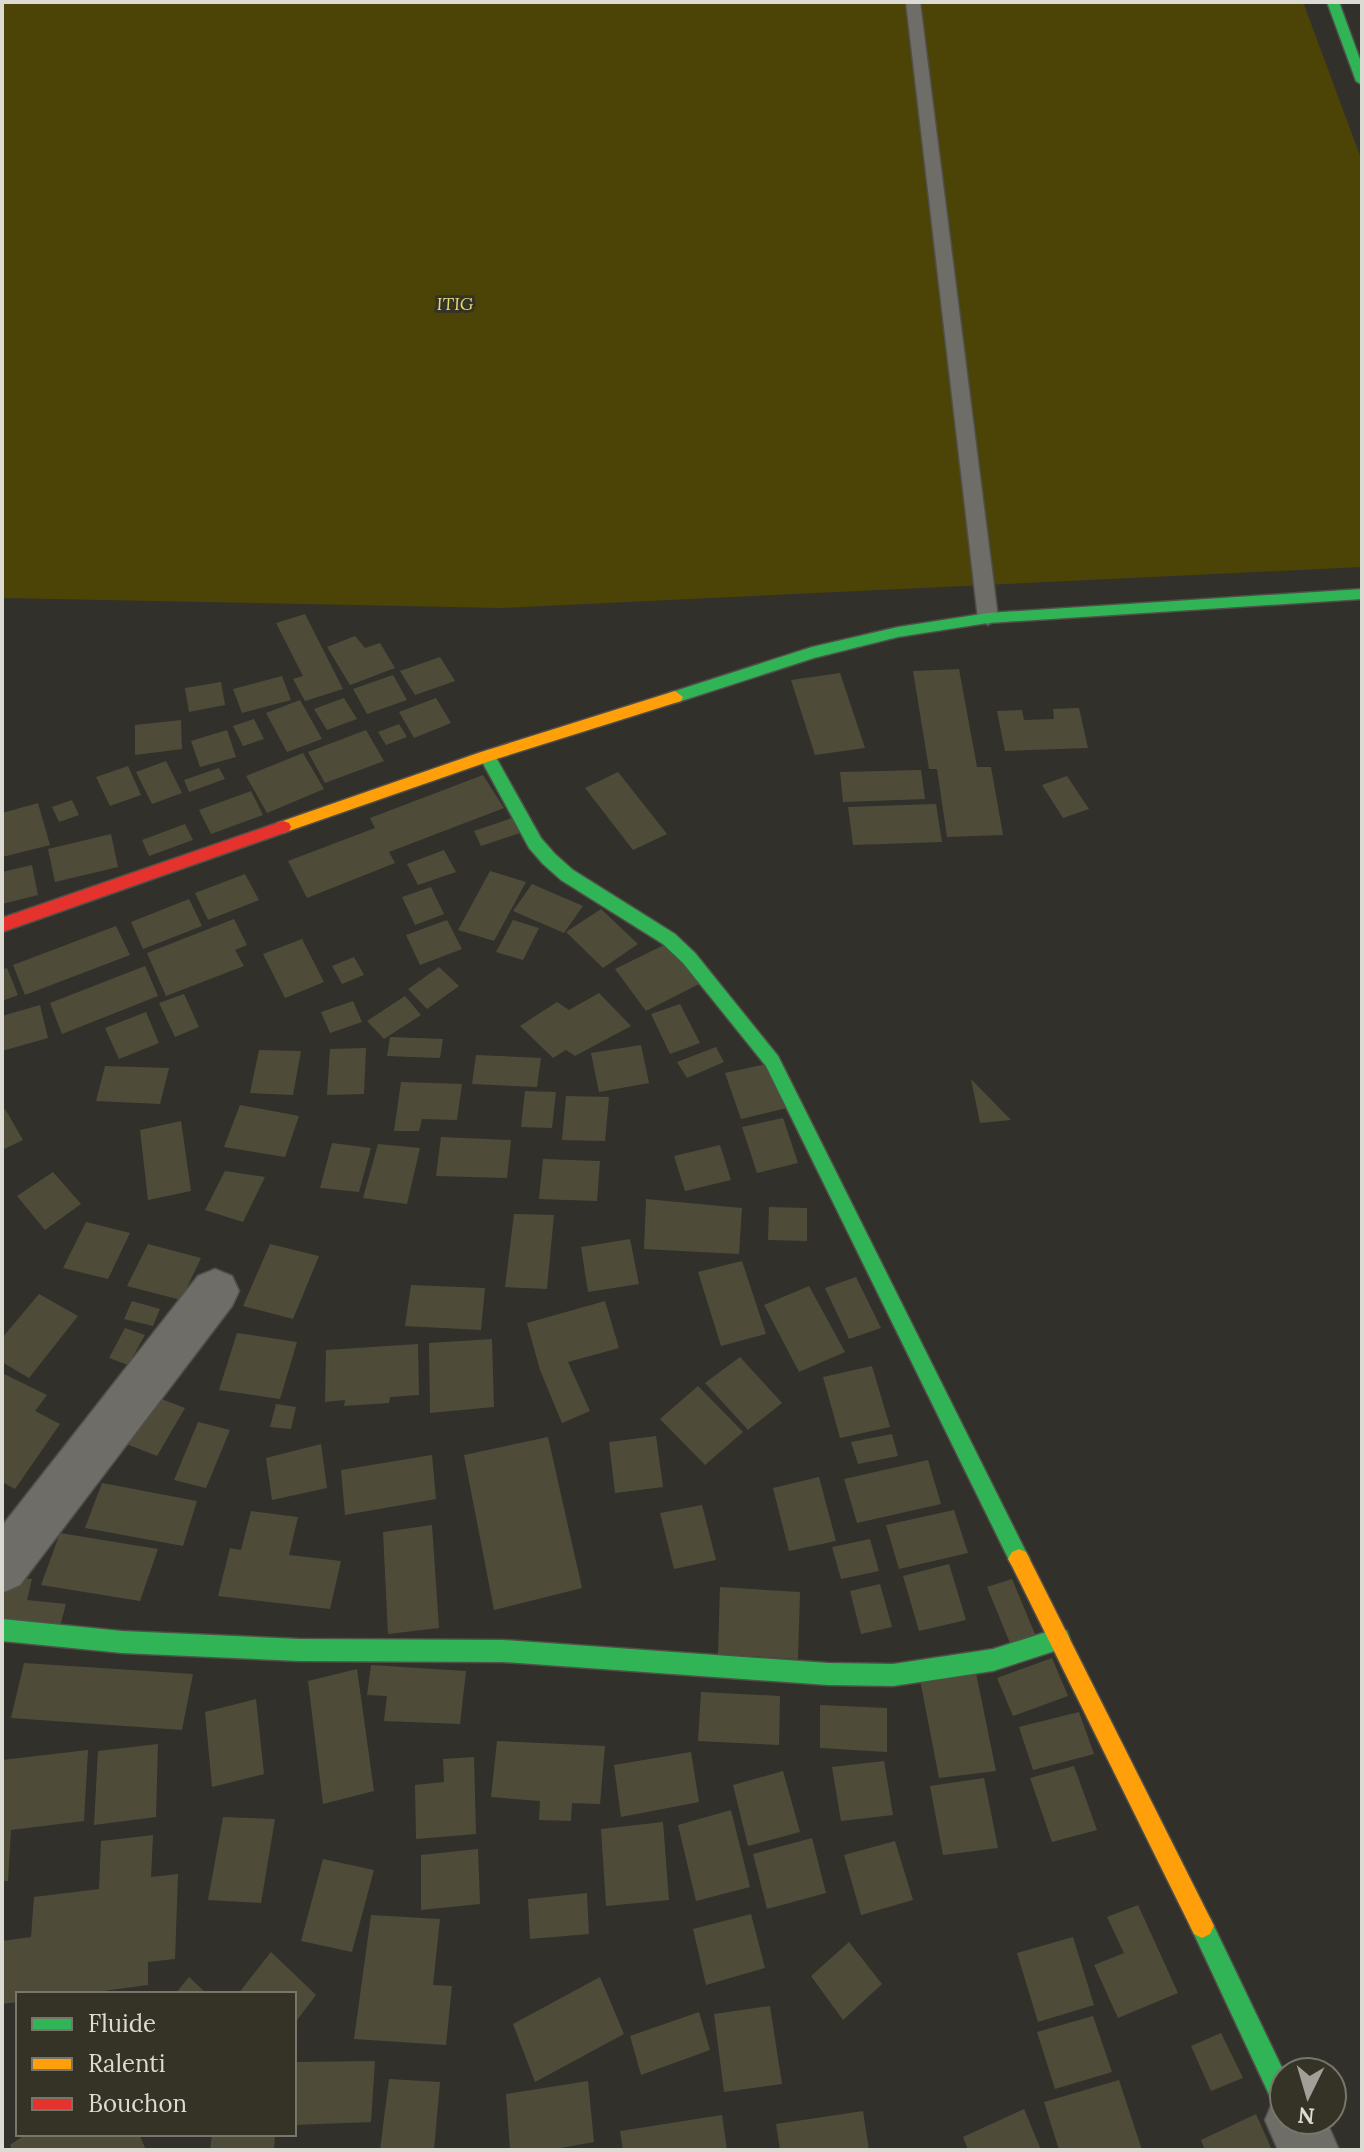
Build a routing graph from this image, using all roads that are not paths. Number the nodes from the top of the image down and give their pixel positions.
1 (913, 2) edge
2 (1333, 2) edge
3 (1362, 81) edge
4 (1362, 594) edge
5 (988, 618) junction
6 (487, 756) junction
7 (2, 925) edge
8 (215, 1291) dead end
9 (2, 1567) edge
10 (2, 1630) edge
11 (1059, 1639) junction
12 (1268, 2064) edge

1 - 5 lane
2 - 3 main road
4 - 5 main road
5 - 6 main road
6 - 7 main road
6 - 11 main road
8 - 9 street
10 - 11 main road
11 - 12 main road

